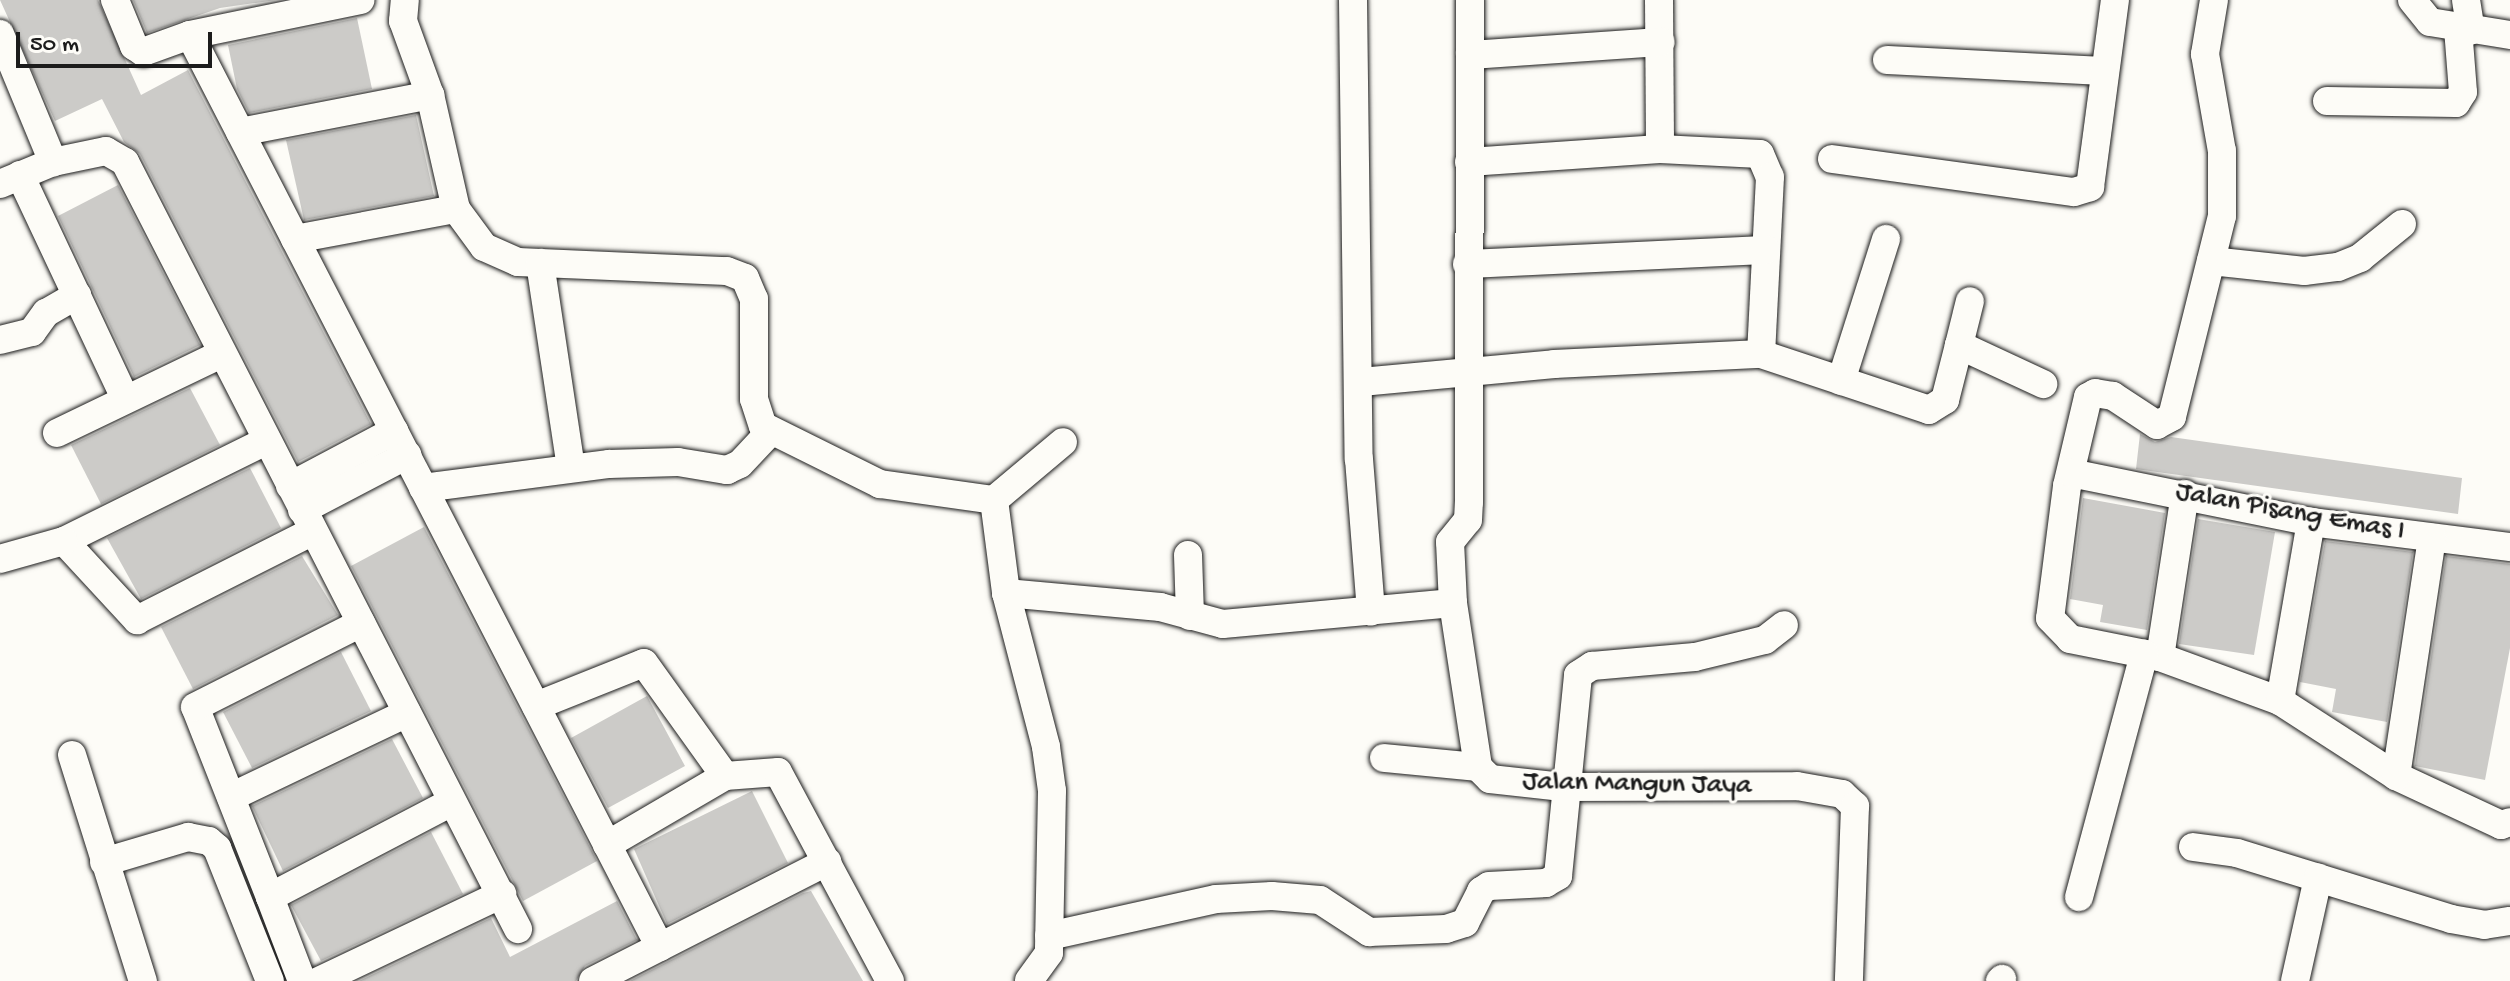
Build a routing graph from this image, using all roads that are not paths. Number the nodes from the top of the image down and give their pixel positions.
1 (115, 0) edge
2 (360, 0) edge
3 (405, 0) edge
4 (1353, 0) edge
5 (1470, 0) edge
6 (1659, 0) edge
7 (2115, 0) edge
8 (2214, 0) edge
9 (2412, 0) edge
10 (2466, 0) edge
11 (2464, 30) junction
12 (0, 34) edge
13 (190, 35) junction
14 (2510, 35) edge
15 (1661, 42) junction
16 (1470, 55) junction
17 (1887, 60) dead end
18 (2104, 71) junction
19 (430, 95) junction
20 (2327, 101) dead end
21 (240, 132) junction
22 (1660, 149) junction
23 (1832, 159) dead end
24 (53, 162) junction
25 (1469, 162) junction
26 (10, 180) edge
27 (456, 209) junction
28 (2402, 224) dead end
29 (295, 239) junction
30 (1886, 239) dead end
31 (1766, 250) junction
32 (2211, 261) junction
33 (540, 263) junction
34 (1467, 264) junction
35 (77, 295) junction
36 (1970, 301) dead end
37 (0, 340) edge
38 (1959, 345) junction
39 (221, 354) junction
40 (1761, 354) junction
41 (1467, 372) junction
42 (1841, 381) junction
43 (1361, 382) junction
44 (2043, 384) dead end
45 (125, 398) junction
46 (770, 432) junction
47 (57, 433) dead end
48 (266, 441) junction
49 (1063, 442) dead end
50 (400, 443) junction
51 (571, 468) junction
52 (2071, 473) junction
53 (423, 488) junction
54 (2185, 494) junction
55 (994, 500) junction
56 (301, 509) junction
57 (2311, 522) junction
58 (2432, 538) junction
59 (64, 541) junction
60 (2510, 547) edge
61 (1188, 555) dead end
62 (0, 559) edge
63 (1006, 593) junction
64 (1453, 603) junction
65 (1371, 612) junction
66 (1190, 616) junction
67 (361, 623) junction
68 (1784, 625) dead end
69 (2152, 656) junction
70 (2280, 701) junction
71 (536, 706) junction
72 (407, 713) junction
73 (72, 755) dead end
74 (1384, 758) dead end
75 (1478, 767) junction
76 (725, 776) junction
77 (2396, 776) junction
78 (1563, 787) junction
79 (231, 797) junction
80 (452, 802) junction
81 (2510, 822) edge
82 (607, 845) junction
83 (2193, 847) dead end
84 (104, 862) junction
85 (827, 862) junction
86 (2318, 878) junction
87 (502, 894) junction
88 (270, 897) junction
89 (2079, 897) dead end
90 (2510, 921) edge
91 (518, 929) dead end
92 (1049, 936) junction
93 (660, 947) junction
94 (143, 981) edge
95 (270, 981) edge
96 (302, 981) edge
97 (319, 981) edge
98 (593, 981) edge
99 (890, 981) edge
100 (1029, 981) edge
101 (1849, 981) edge
102 (2295, 981) edge

1 - 13 street
2 - 13 street
3 - 19 street
4 - 43 street
5 - 16 street
6 - 15 street
7 - 18 street
8 - 32 street
9 - 11 street
10 - 11 street
11 - 14 street
11 - 20 street
12 - 24 street
13 - 21 street
15 - 16 street
15 - 22 street
16 - 25 street
17 - 18 street
18 - 23 street
19 - 21 street
19 - 27 street
21 - 29 street
22 - 25 street
22 - 31 street
24 - 26 street
24 - 39 street
25 - 34 street
26 - 35 street
27 - 29 street
27 - 33 street
28 - 32 street
29 - 50 street
30 - 42 street
31 - 34 street
31 - 40 street
32 - 52 street
33 - 46 street
33 - 51 street
34 - 41 street
35 - 37 street
35 - 45 street
36 - 38 street
38 - 42 street
38 - 44 street
39 - 45 street
39 - 48 street
40 - 41 street
40 - 42 street
41 - 43 street
41 - 64 street
43 - 65 street
45 - 47 street
46 - 51 street
46 - 55 street
48 - 56 street
48 - 59 street
49 - 55 street
50 - 53 street
50 - 56 street
51 - 53 street
52 - 54 street, Jalan Pisang Emas I
52 - 69 street
53 - 71 street
54 - 57 street, Jalan Pisang Emas I
54 - 69 street
55 - 63 street
56 - 59 street
56 - 67 street
57 - 58 street, Jalan Pisang Emas I
57 - 70 street
58 - 60 street, Jalan Pisang Emas I
58 - 77 street
59 - 62 street
61 - 66 street
63 - 66 street
63 - 92 street
64 - 65 street
64 - 75 street
65 - 66 street
67 - 72 street
67 - 79 street
68 - 78 street
69 - 70 street
69 - 89 street
70 - 77 street
71 - 76 street
71 - 82 street
72 - 79 street
72 - 80 street
73 - 84 street
74 - 75 street, Jalan Mangun Jaya
75 - 78 street, Jalan Mangun Jaya
76 - 82 street
76 - 85 street
77 - 81 street
78 - 92 street
78 - 101 street, Jalan Mangun Jaya
79 - 88 street
80 - 87 street
80 - 88 street
82 - 93 street
83 - 86 street
84 - 94 street
84 - 95 street
85 - 93 street
85 - 99 street
86 - 90 street
86 - 102 street
87 - 91 street
87 - 97 street
88 - 96 street
92 - 100 street
93 - 98 street

